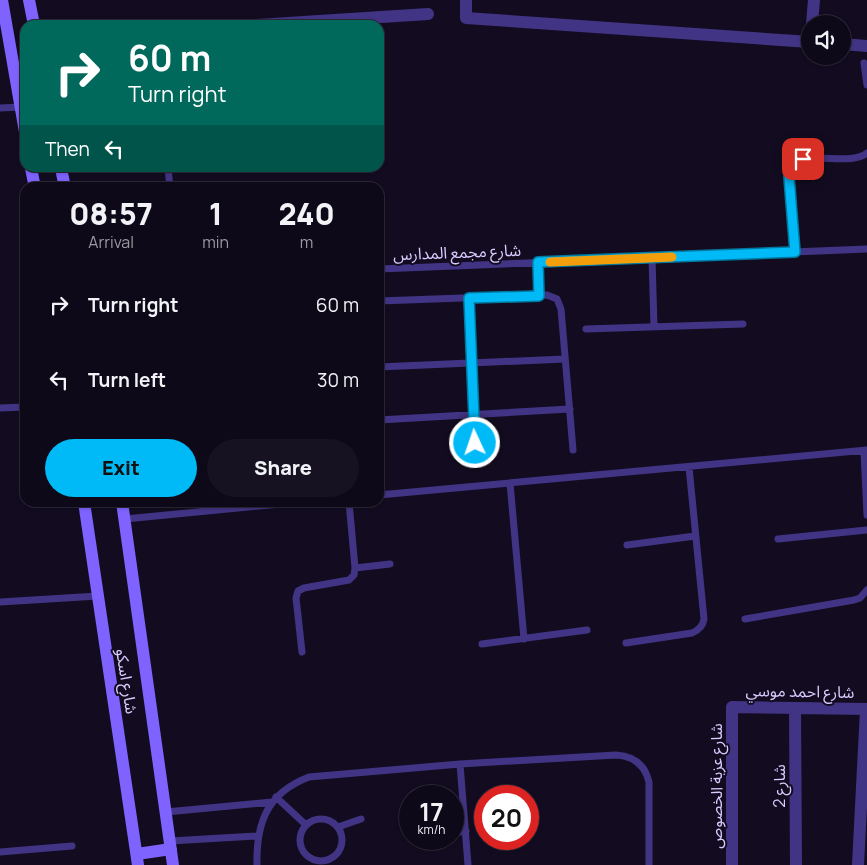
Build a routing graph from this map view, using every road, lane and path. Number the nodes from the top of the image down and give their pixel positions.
1 (2, 0) edge
2 (29, 0) edge
3 (466, 0) edge
4 (814, 0) edge
5 (428, 14) dead end
6 (813, 15) edge
7 (33, 20) edge
8 (335, 20) edge
9 (3, 24) edge
10 (801, 41) edge
11 (851, 45) edge
12 (867, 46) edge
13 (864, 63) dead end
14 (867, 85) edge
15 (20, 102) edge
16 (20, 107) edge
17 (0, 108) edge
18 (867, 154) edge
19 (867, 249) edge
20 (795, 252) junction
21 (652, 258) junction
22 (538, 262) junction
23 (384, 269) edge
24 (539, 296) junction
25 (469, 298) junction
26 (384, 301) edge
27 (742, 324) dead end
28 (654, 327) junction
29 (586, 329) dead end
30 (565, 360) junction
31 (472, 364) junction
32 (384, 367) edge
33 (20, 407) edge
34 (0, 408) edge
35 (570, 410) junction
36 (473, 415) junction
37 (384, 420) edge
38 (573, 450) dead end
39 (865, 450) edge
40 (475, 458) dead end
41 (689, 467) junction
42 (510, 483) junction
43 (384, 495) edge
44 (85, 507) edge
45 (123, 507) edge
46 (249, 507) edge
47 (349, 507) edge
48 (867, 515) edge
49 (125, 519) junction
50 (867, 530) edge
51 (696, 536) junction
52 (778, 539) dead end
53 (627, 545) dead end
54 (390, 564) dead end
55 (355, 568) junction
56 (867, 590) edge
57 (98, 596) junction
58 (0, 602) edge
59 (745, 620) dead end
60 (587, 630) dead end
61 (524, 638) junction
62 (626, 643) dead end
63 (482, 644) dead end
64 (302, 652) dead end
65 (732, 707) joint
66 (795, 708) junction
67 (866, 709) edge
68 (460, 764) junction
69 (274, 800) junction
70 (166, 812) junction
71 (361, 819) dead end
72 (306, 825) junction
73 (338, 827) junction
74 (466, 831) joint
75 (258, 836) junction
76 (170, 845) junction
77 (72, 846) dead end
78 (0, 852) edge
79 (138, 860) edge
80 (316, 862) edge
81 (173, 865) edge
82 (257, 865) edge
83 (468, 865) edge
84 (649, 865) edge
85 (732, 865) edge
86 (796, 865) edge
87 (858, 865) edge

1 - 9 main road
2 - 7 main road
3 - 10 street
4 - 6 street
5 - 8 street
9 - 15 main road
11 - 12 street
13 - 14 lane
16 - 17 lane
18 - 20 lane
19 - 20 lane, شارع مجمع المدارس
20 - 21 lane, شارع مجمع المدارس
21 - 22 lane, شارع مجمع المدارس
21 - 28 lane
22 - 23 lane, شارع مجمع المدارس
22 - 24 lane
24 - 25 lane
24 - 30 lane
25 - 26 lane
25 - 31 lane
27 - 28 lane
28 - 29 lane
30 - 31 lane
30 - 35 lane
31 - 32 lane
31 - 36 lane
33 - 34 lane
35 - 36 lane
35 - 38 lane
36 - 37 lane
36 - 40 lane
39 - 41 lane
39 - 48 lane
41 - 42 lane
41 - 51 lane
42 - 43 lane
42 - 61 lane
44 - 57 main road, شارع اسكو
45 - 49 main road, شارع اسكو
46 - 49 lane
47 - 55 lane
49 - 70 main road, شارع اسكو
50 - 52 lane
51 - 53 lane
51 - 62 lane
54 - 55 lane
55 - 64 lane
56 - 59 lane
57 - 58 lane
57 - 79 main road, شارع اسكو
60 - 61 lane
61 - 63 lane
65 - 66 street, شارع احمد موسي
65 - 85 street, شارع عزبة الخصوص
66 - 67 street, شارع احمد موسي
66 - 86 street, شارع 2
67 - 87 street
68 - 69 lane
68 - 74 lane
68 - 84 lane
69 - 70 lane
69 - 72 lane
69 - 75 lane
70 - 76 main road, شارع اسكو
71 - 73 lane
72 - 73 lane
72 - 80 lane
73 - 80 lane
74 - 83 lane
75 - 76 lane
75 - 82 lane
76 - 79 main road
76 - 81 main road, شارع اسكو
77 - 78 lane

